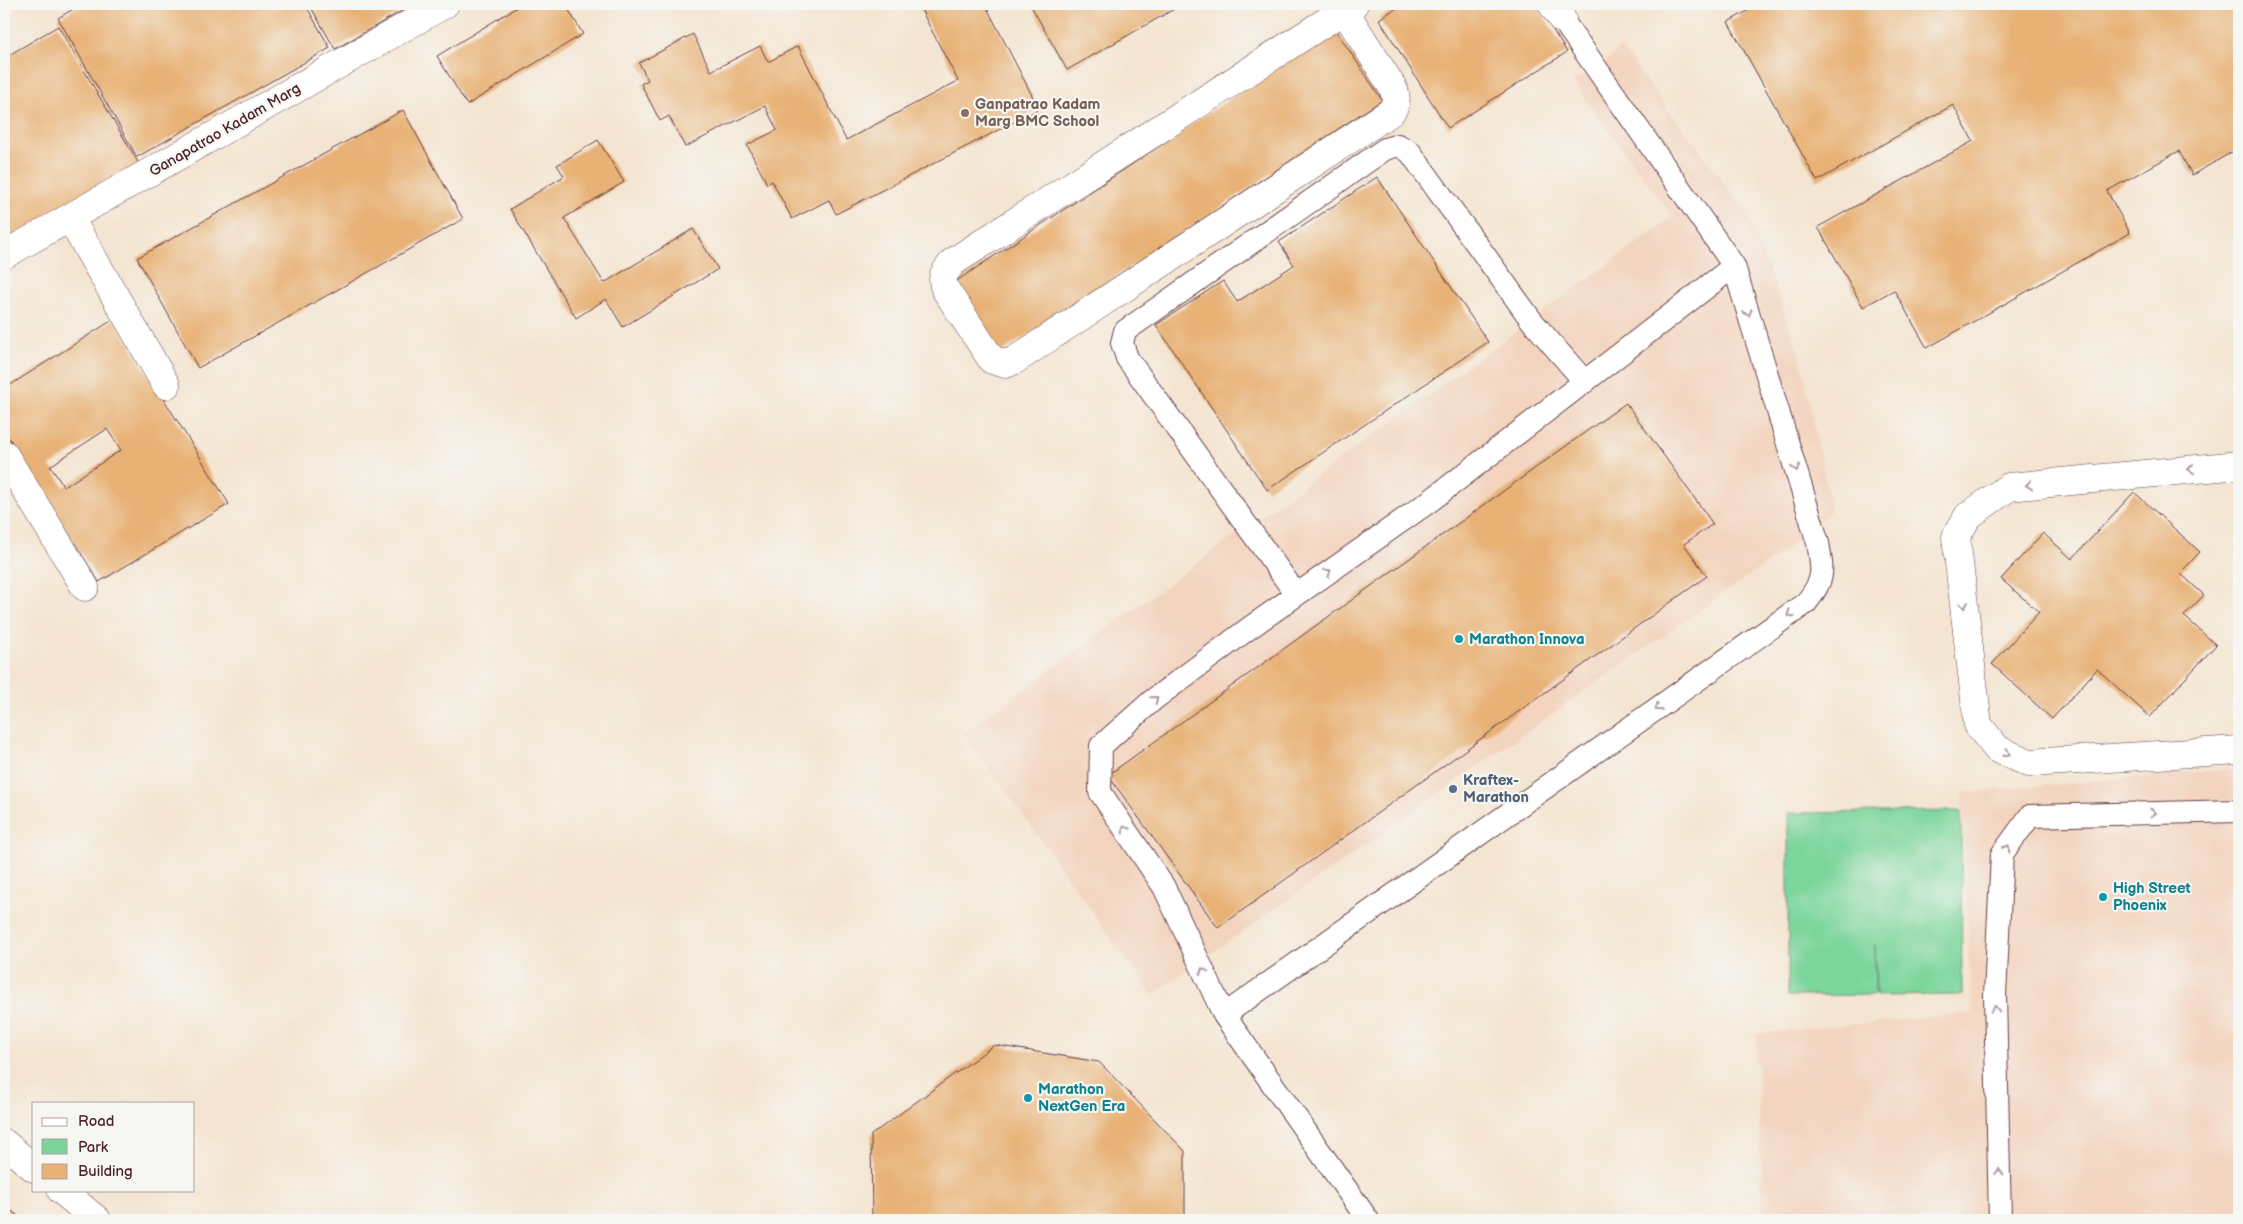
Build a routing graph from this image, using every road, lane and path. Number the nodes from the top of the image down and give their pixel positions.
1 (445, 4) edge
2 (1349, 7) edge
3 (1557, 12) edge
4 (70, 218) junction
5 (4, 255) edge
6 (1734, 266) junction
7 (1585, 382) junction
8 (166, 385) dead end
9 (4, 454) edge
10 (2239, 464) edge
11 (86, 587) dead end
12 (1296, 594) junction
13 (2239, 750) edge
14 (2239, 811) edge
15 (1224, 1016) junction
16 (4, 1144) edge
17 (32, 1166) edge
18 (63, 1192) edge
19 (98, 1220) edge
20 (1368, 1220) edge
21 (2000, 1220) edge

1 - 4 street, Ganapatrao Kadam Marg
2 - 2 street
3 - 6 lane
4 - 5 street, Ganapatrao Kadam Marg
4 - 8 street
6 - 7 lane
6 -> 15 lane
12 -> 7 lane
7 - 12 lane
9 - 11 street
10 -> 13 street
15 -> 12 lane
21 -> 14 lane
15 - 20 lane
16 - 17 street
18 - 19 street

